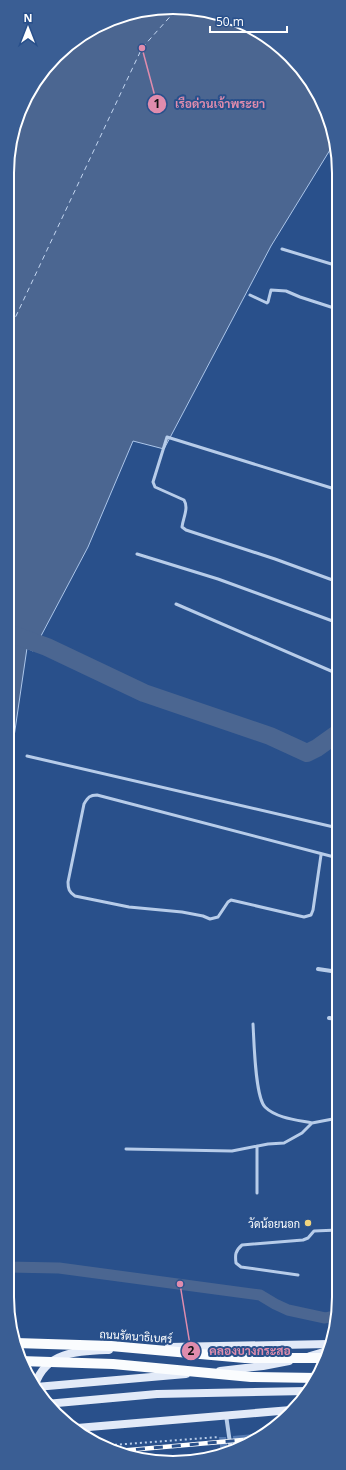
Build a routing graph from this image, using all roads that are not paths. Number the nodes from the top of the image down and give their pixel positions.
1 (282, 249) dead end
2 (332, 264) edge
3 (250, 295) dead end
4 (332, 307) edge
5 (332, 488) edge
6 (137, 554) dead end
7 (332, 580) edge
8 (176, 604) dead end
9 (332, 621) edge
10 (332, 671) edge
11 (27, 756) dead end
12 (332, 827) edge
13 (321, 855) junction
14 (332, 857) edge
15 (318, 969) dead end
16 (332, 971) edge
17 (329, 1018) dead end
18 (332, 1018) edge
19 (253, 1024) dead end
20 (332, 1119) edge
21 (312, 1123) junction
22 (257, 1146) junction
23 (126, 1149) dead end
24 (257, 1193) dead end
25 (332, 1230) edge
26 (298, 1275) dead end
27 (21, 1343) edge
28 (325, 1344) edge
29 (322, 1352) edge
30 (320, 1358) edge
31 (27, 1361) edge
32 (310, 1378) edge
33 (38, 1380) edge
34 (41, 1386) edge
35 (301, 1391) edge
36 (54, 1403) edge
37 (284, 1411) edge
38 (226, 1415) junction
39 (83, 1427) edge
40 (230, 1445) edge

1 - 2 lane
3 - 4 lane
5 - 7 lane
6 - 9 lane
8 - 10 lane
11 - 12 lane
13 - 13 lane
13 - 14 lane
15 - 16 street
17 - 18 street
19 - 21 lane
20 - 21 lane
21 - 22 lane
22 - 23 lane
22 - 24 lane
25 - 26 lane
27 - 30 main road, ถนนรัตนาธิเบศร์
28 - 33 main road
29 - 34 main road
31 - 32 main road
35 - 36 main road
37 - 38 main road
38 - 39 main road
38 - 40 street

